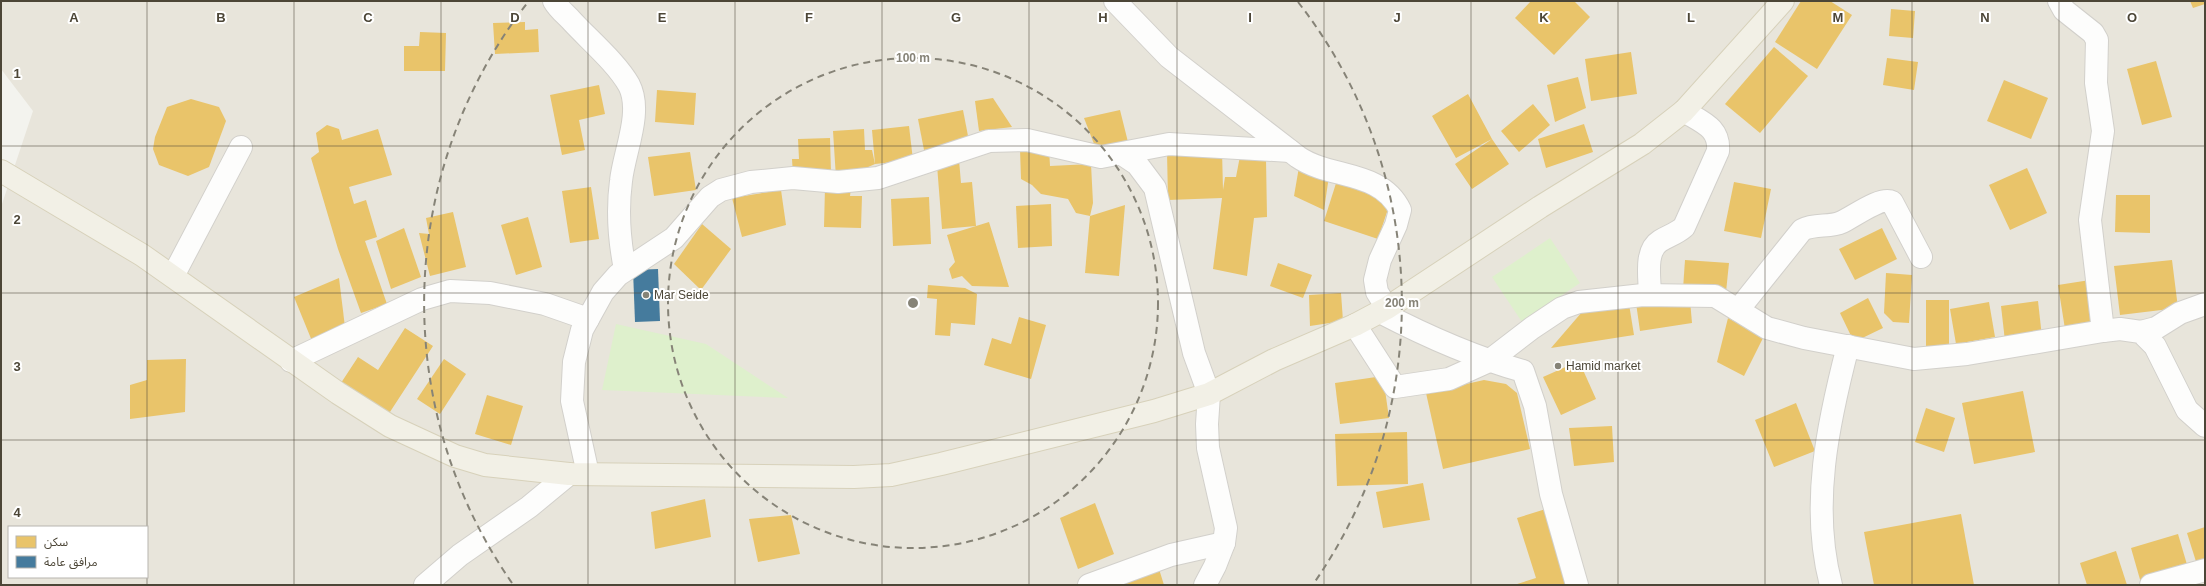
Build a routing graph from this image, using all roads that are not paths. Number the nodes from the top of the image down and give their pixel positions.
1 (554, 1) edge
2 (1115, 1) edge
3 (1783, 1) edge
4 (2059, 1) edge
5 (1684, 111) junction
6 (241, 147) dead end
7 (1290, 151) junction
8 (1122, 154) junction
9 (1, 171) edge
10 (1921, 258) dead end
11 (625, 269) junction
12 (173, 276) junction
13 (1650, 295) junction
14 (2205, 304) edge
15 (1383, 310) junction
16 (1738, 310) junction
17 (588, 318) junction
18 (1356, 325) junction
19 (2103, 331) junction
20 (2141, 332) junction
21 (1848, 346) junction
22 (291, 361) junction
23 (1489, 361) junction
24 (1209, 394) junction
25 (2205, 426) edge
26 (579, 474) junction
27 (1224, 543) junction
28 (2205, 570) edge
29 (425, 585) edge
30 (1089, 585) edge
31 (1205, 585) edge
32 (1577, 585) edge
33 (1831, 585) edge
34 (2151, 585) edge

1 - 11 street
2 - 7 street
3 - 5 main road
4 - 19 street
5 - 13 street
5 - 15 main road
6 - 12 street
7 - 8 street
7 - 15 street
8 - 11 street
8 - 24 street
9 - 12 main road
10 - 16 street
11 - 17 street
12 - 22 main road
13 - 16 street
13 - 23 street
14 - 20 street
15 - 18 main road
15 - 23 street
16 - 21 street
17 - 22 street
17 - 26 street
18 - 23 street
18 - 24 main road
19 - 20 street
19 - 21 street
20 - 25 street
21 - 33 street
22 - 26 main road
23 - 32 street
24 - 26 main road
24 - 27 street
26 - 29 street
27 - 30 street
27 - 31 street
28 - 34 street

